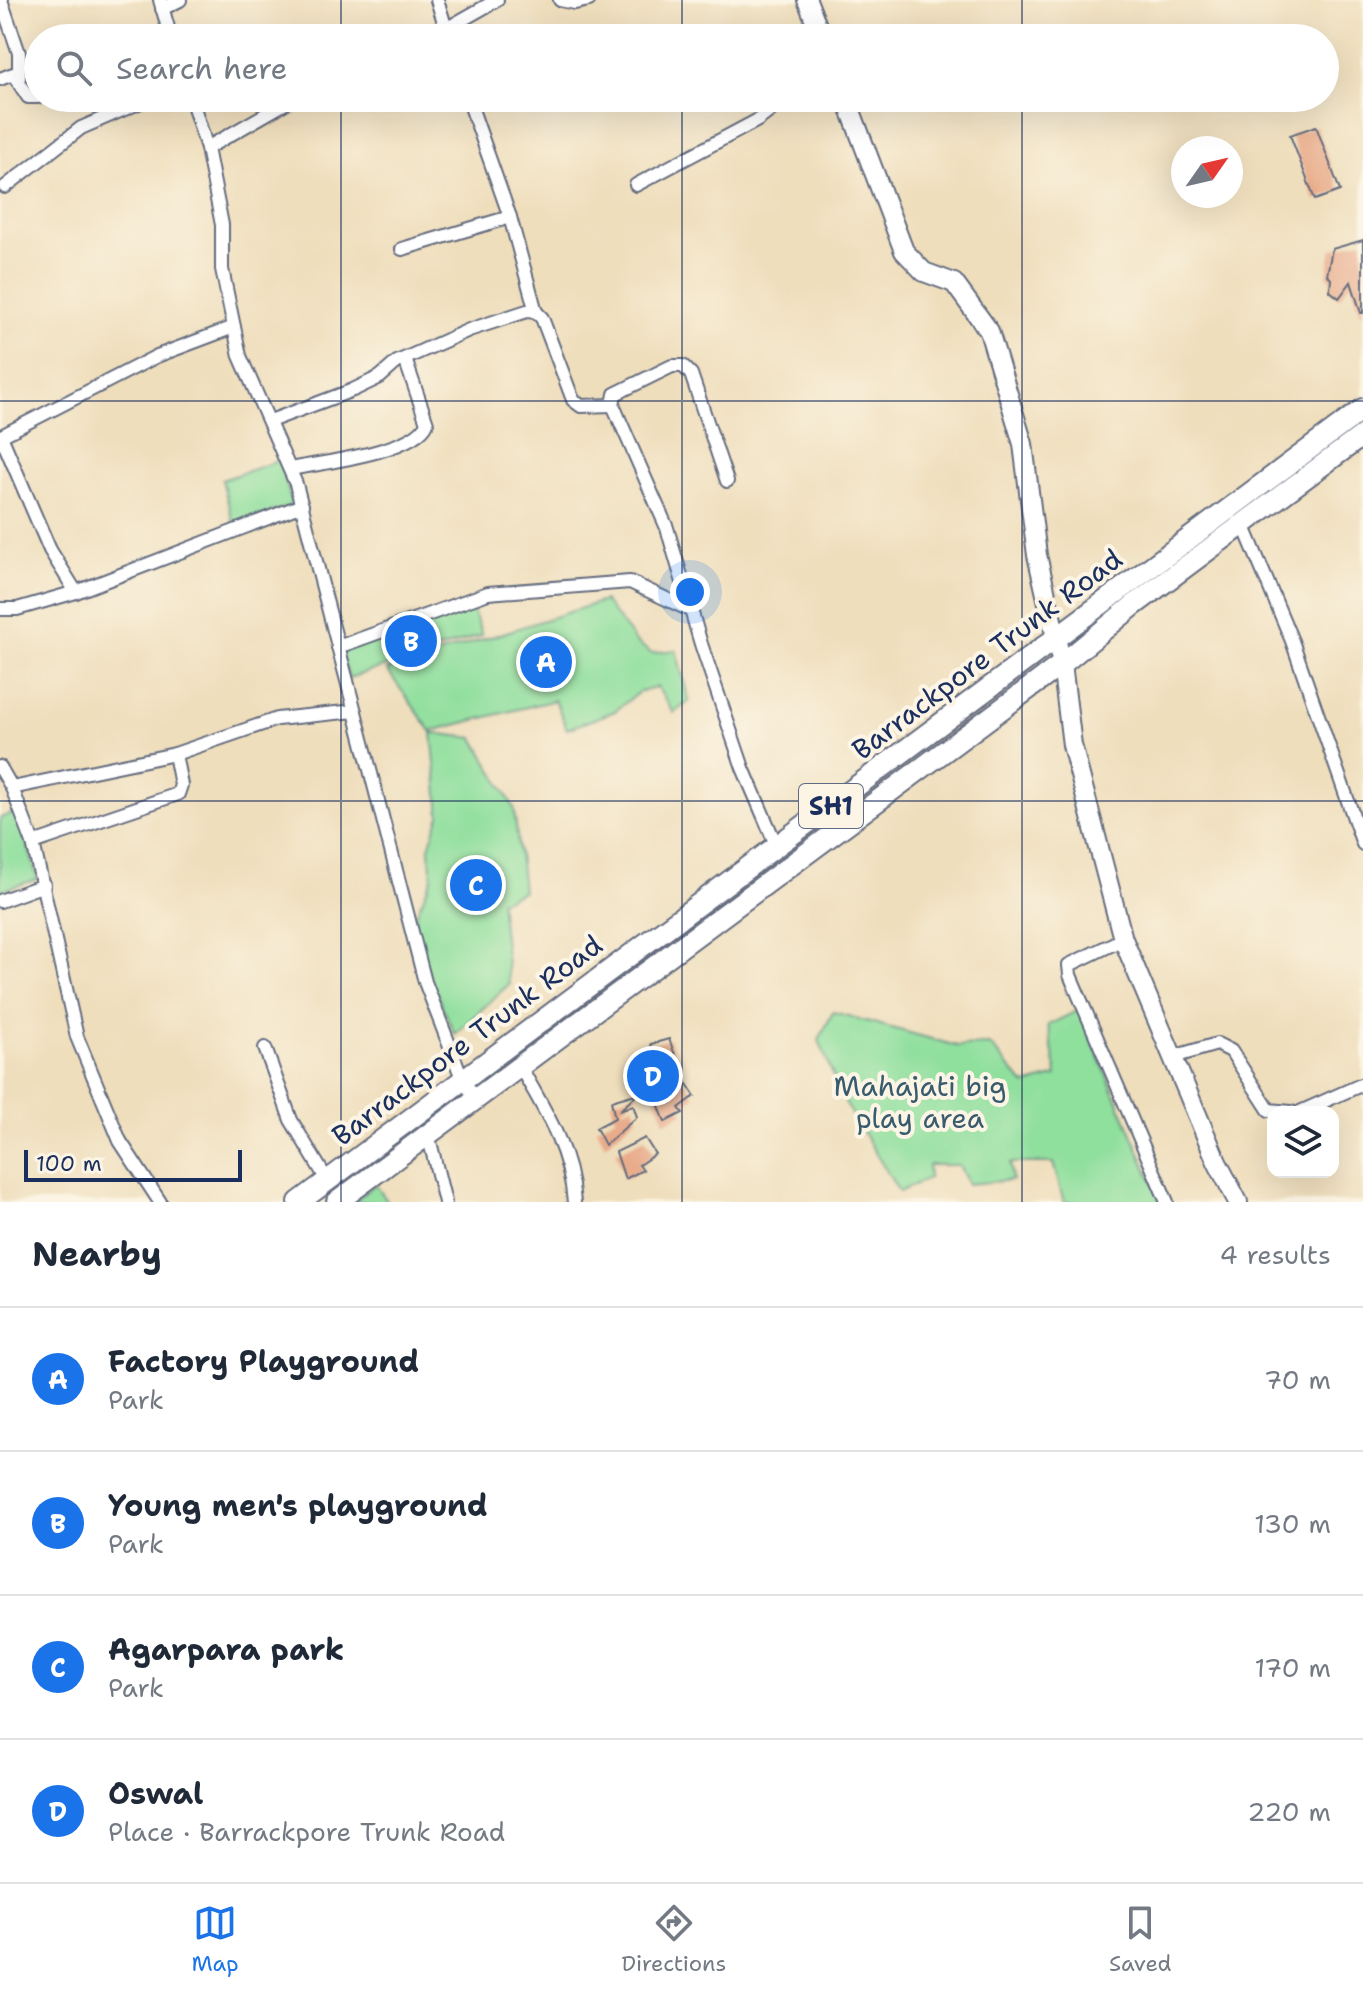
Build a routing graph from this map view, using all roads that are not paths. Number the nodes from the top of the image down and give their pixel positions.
1 (1, 0) edge
2 (180, 0) edge
3 (437, 0) edge
4 (497, 0) edge
5 (560, 0) edge
6 (589, 0) edge
7 (807, 0) edge
8 (161, 4) edge
9 (167, 24) edge
10 (445, 24) edge
11 (461, 24) edge
12 (816, 24) edge
13 (0, 79) edge
14 (19, 81) junction
15 (24, 89) edge
16 (119, 112) edge
17 (195, 112) edge
18 (270, 112) edge
19 (473, 112) edge
20 (769, 112) edge
21 (851, 112) edge
22 (207, 148) junction
23 (636, 185) dead end
24 (5, 187) dead end
25 (510, 217) junction
26 (402, 249) dead end
27 (536, 312) junction
28 (234, 327) junction
29 (405, 359) junction
30 (613, 405) junction
31 (1363, 409) edge
32 (270, 421) junction
33 (1363, 435) edge
34 (290, 469) junction
35 (727, 481) dead end
36 (302, 505) junction
37 (1243, 524) junction
38 (76, 592) junction
39 (0, 609) edge
40 (692, 611) junction
41 (1056, 638) junction
42 (338, 647) junction
43 (1062, 664) junction
44 (355, 711) junction
45 (175, 754) junction
46 (1, 770) edge
47 (12, 788) junction
48 (33, 843) junction
49 (1363, 844) edge
50 (777, 847) junction
51 (44, 885) junction
52 (0, 901) edge
53 (1123, 939) junction
54 (265, 1048) dead end
55 (1173, 1057) junction
56 (519, 1065) junction
57 (462, 1078) junction
58 (1363, 1084) edge
59 (475, 1098) junction
60 (1314, 1106) edge
61 (1267, 1107) edge
62 (428, 1134) junction
63 (327, 1180) junction
64 (160, 1202) edge
65 (299, 1202) edge
66 (337, 1202) edge
67 (445, 1202) edge
68 (574, 1202) edge
69 (1167, 1202) edge
70 (1238, 1202) edge

1 - 14 street
2 - 8 street
3 - 10 street
4 - 11 street
5 - 6 street
7 - 12 street
8 - 9 street
13 - 14 street
14 - 15 street
16 - 24 street
17 - 22 street
18 - 22 street
19 - 25 street
20 - 23 street
21 - 41 street
22 - 28 street
25 - 26 street
25 - 27 street
27 - 29 street
27 - 30 street
28 - 32 street
28 - 38 street
29 - 32 street
29 - 34 street
30 - 35 street
30 - 40 street
31 - 41 main road, Barrackpore Trunk Road / SH1
32 - 34 street
33 - 37 main road, Barrackpore Trunk Road / SH1
34 - 36 street
36 - 38 street
36 - 42 street
37 - 43 main road, Barrackpore Trunk Road / SH1
37 - 49 street
38 - 39 street
40 - 42 street
40 - 50 street
41 - 43 street
41 - 50 main road, Barrackpore Trunk Road / SH1
42 - 44 street
43 - 53 street
43 - 56 main road, Barrackpore Trunk Road / SH1
44 - 45 street
44 - 57 street
45 - 47 street
45 - 48 street
46 - 47 street
47 - 48 street
48 - 51 street
50 - 57 main road, Barrackpore Trunk Road / SH1
51 - 52 street
51 - 64 street
53 - 55 street
53 - 69 street
54 - 63 street
55 - 61 street
55 - 70 street
56 - 59 main road, Barrackpore Trunk Road / SH1
56 - 68 street
57 - 59 street
57 - 63 main road, Barrackpore Trunk Road / SH1
58 - 60 street
59 - 62 main road, Barrackpore Trunk Road / SH1
62 - 66 main road, Barrackpore Trunk Road / SH1
62 - 67 street
63 - 65 main road, Barrackpore Trunk Road / SH1

